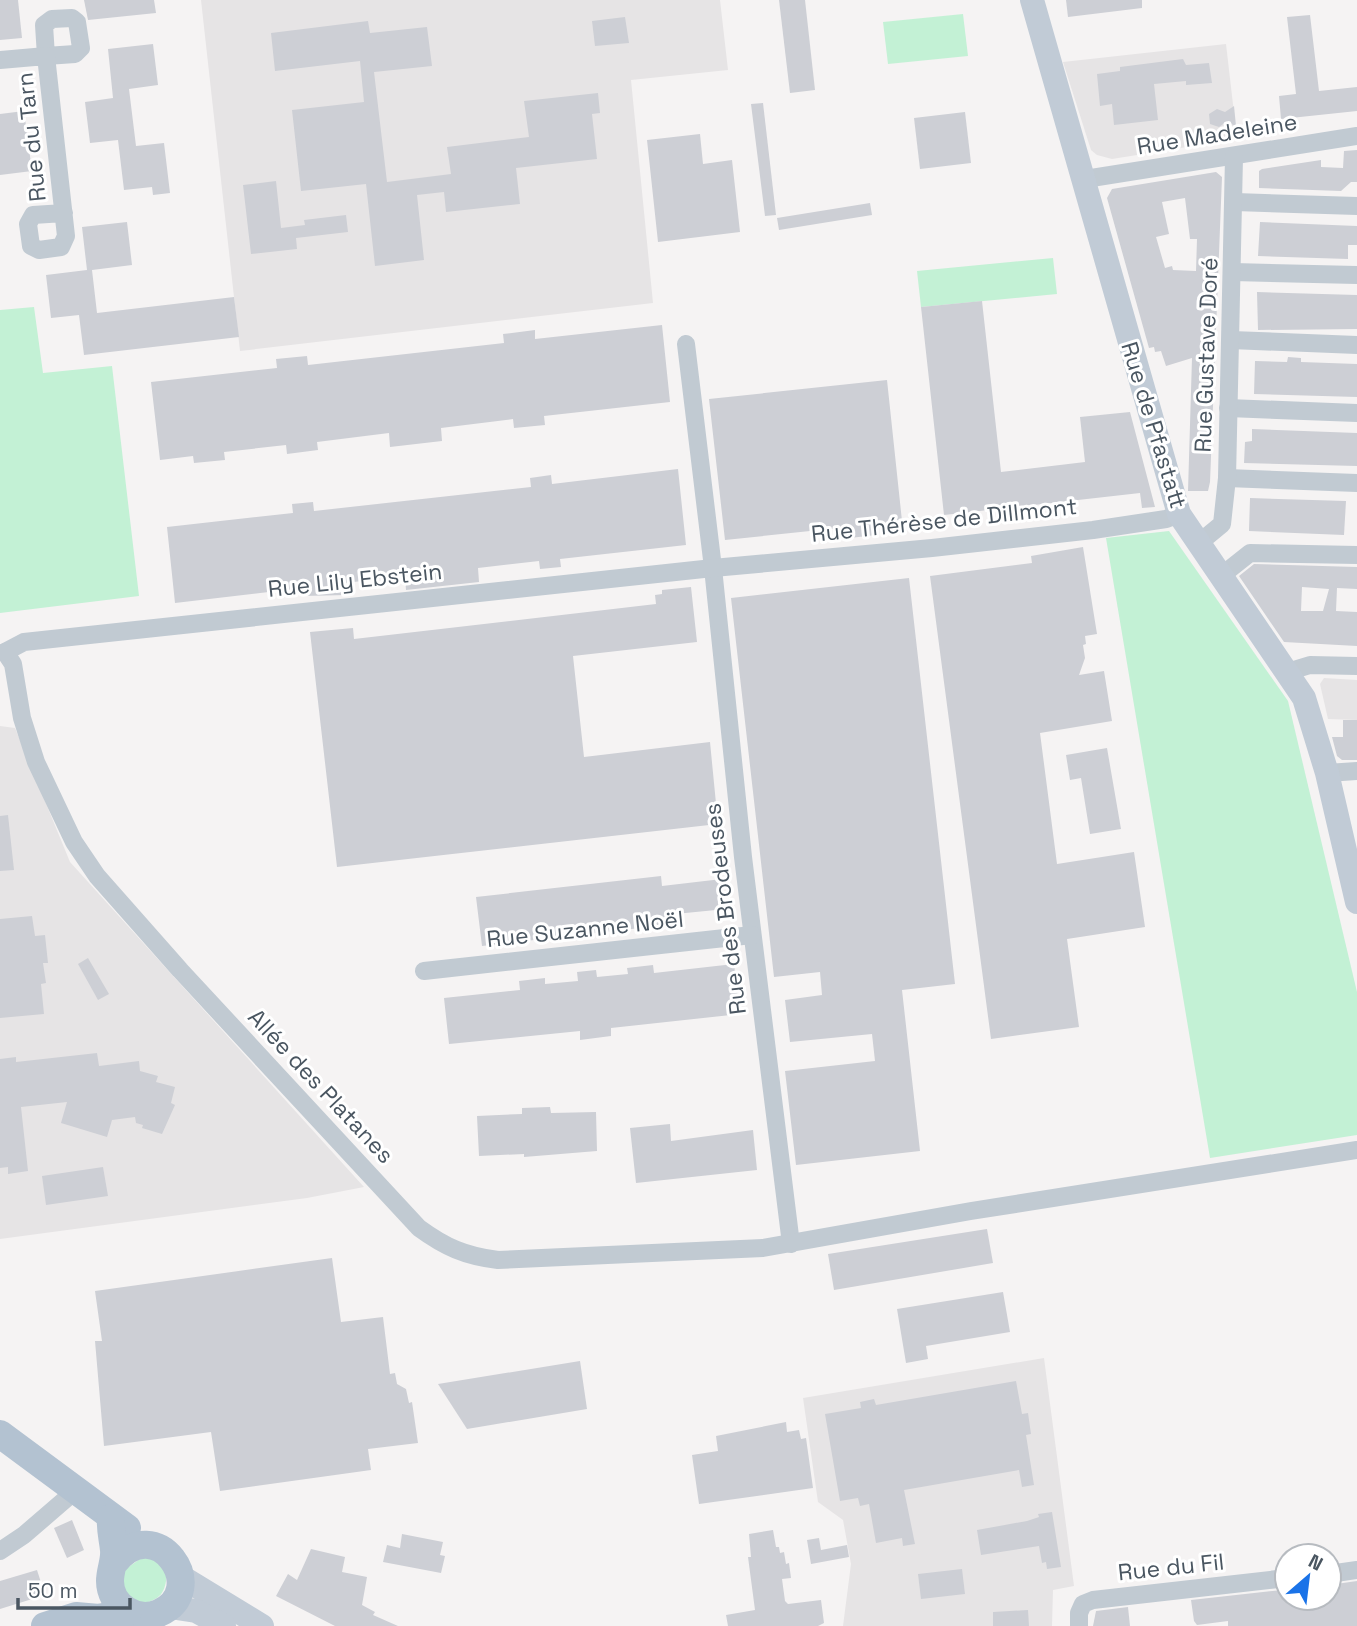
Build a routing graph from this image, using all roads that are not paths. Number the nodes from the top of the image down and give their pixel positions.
1 (1032, 0) edge
2 (0, 60) edge
3 (1357, 136) edge
4 (1234, 157) junction
5 (1085, 180) junction
6 (1236, 202) junction
7 (1357, 206) edge
8 (64, 213) dead end
9 (1233, 272) junction
10 (1357, 275) edge
11 (1231, 340) junction
12 (686, 344) dead end
13 (1357, 345) edge
14 (1228, 408) junction
15 (1357, 413) edge
16 (1227, 478) junction
17 (1357, 483) edge
18 (1179, 514) junction
19 (1199, 544) junction
20 (1357, 555) edge
21 (713, 568) junction
22 (1221, 576) junction
23 (3, 651) edge
24 (1357, 666) edge
25 (1287, 671) junction
26 (1357, 771) edge
27 (1327, 773) junction
28 (1356, 891) edge
29 (752, 935) junction
30 (424, 971) dead end
31 (1357, 1150) edge
32 (791, 1244) junction
33 (0, 1434) edge
34 (75, 1491) junction
35 (111, 1518) junction
36 (152, 1546) junction
37 (0, 1551) edge
38 (112, 1574) junction
39 (180, 1576) junction
40 (1273, 1580) edge
41 (170, 1607) junction
42 (128, 1612) junction
43 (76, 1616) junction
44 (45, 1626) edge
45 (224, 1626) edge
46 (262, 1626) edge
47 (1079, 1626) edge

1 - 5 street, Rue de Pfastatt
2 - 8 street, Rue du Tarn
3 - 4 street, Rue Madeleine
4 - 5 street, Rue Madeleine
4 - 6 street, Rue Gustave Doré
5 - 18 street, Rue de Pfastatt
6 - 7 street
6 - 9 street, Rue Gustave Doré
9 - 10 street
9 - 11 street, Rue Gustave Doré
11 - 13 street
11 - 14 street, Rue Gustave Doré
12 - 21 street, Rue des Brodeuses
14 - 15 street
14 - 16 street, Rue Gustave Doré
16 - 17 street
16 - 19 street, Rue Gustave Doré
18 - 19 street, Rue de Pfastatt
18 - 21 street, Rue Thérèse de Dillmont
19 - 22 street, Rue de Pfastatt
20 - 22 street
21 - 23 street, Rue Lily Ebstein
21 - 29 street, Rue des Brodeuses
22 - 25 street, Rue de Pfastatt
23 - 32 street, Allée des Platanes
24 - 25 street
25 - 27 street, Rue de Pfastatt
26 - 27 street
27 - 28 street, Rue de Pfastatt
29 - 30 street, Rue Suzanne Noël
29 - 32 street, Rue des Brodeuses
31 - 32 street, Allée des Platanes
33 - 34 main road
34 - 35 main road
34 - 37 street
35 - 36 main road
35 - 38 main road
36 - 38 main road
36 - 39 main road
38 - 42 main road
38 - 43 main road
39 - 41 main road
39 - 46 street
40 - 47 street, Rue du Fil
41 - 42 main road
41 - 45 street
42 - 43 main road
43 - 44 main road

